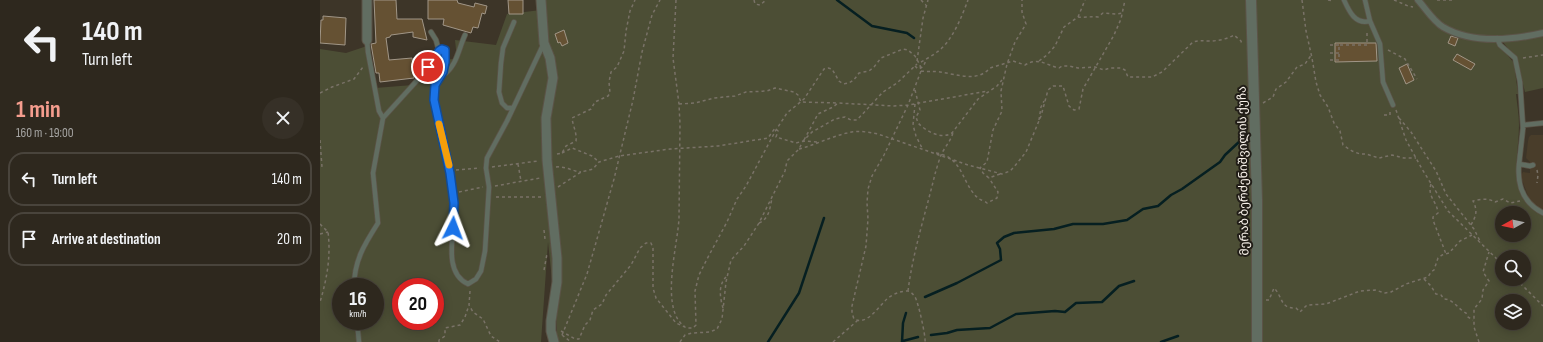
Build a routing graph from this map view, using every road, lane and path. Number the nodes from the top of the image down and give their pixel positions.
1 (367, 0) edge
2 (541, 0) edge
3 (635, 0) edge
4 (660, 0) edge
5 (676, 0) edge
6 (754, 0) edge
7 (766, 0) edge
8 (921, 0) edge
9 (928, 0) edge
10 (968, 0) edge
11 (1022, 0) edge
12 (1085, 0) edge
13 (1126, 0) edge
14 (1251, 0) edge
15 (1302, 0) edge
16 (1328, 0) edge
17 (1334, 0) edge
18 (1344, 0) edge
19 (1365, 0) edge
20 (1394, 0) edge
21 (1418, 0) edge
22 (1437, 0) edge
23 (1454, 0) edge
24 (926, 5) junction
25 (1425, 9) junction
26 (1123, 13) junction
27 (1078, 17) junction
28 (1370, 21) junction
29 (514, 22) dead end
30 (431, 32) dead end
31 (1543, 33) edge
32 (465, 34) dead end
33 (1367, 34) dead end
34 (1497, 38) junction
35 (367, 40) joint
36 (544, 43) junction
37 (1380, 44) junction
38 (1330, 45) dead end
39 (1339, 45) junction
40 (1253, 48) junction
41 (439, 51) junction
42 (1330, 53) dead end
43 (1339, 53) junction
44 (1312, 54) junction
45 (1543, 55) edge
46 (1515, 58) junction
47 (926, 59) junction
48 (917, 60) junction
49 (1330, 60) dead end
50 (1039, 61) junction
51 (921, 62) dead end
52 (423, 63) dead end
53 (917, 64) dead end
54 (1007, 64) junction
55 (914, 66) junction
56 (364, 67) dead end
57 (1095, 67) junction
58 (920, 68) junction
59 (443, 72) junction
60 (921, 72) junction
61 (1003, 78) junction
62 (1417, 79) dead end
63 (418, 80) junction
64 (914, 89) junction
65 (988, 91) junction
66 (320, 93) edge
67 (1045, 101) junction
68 (801, 102) junction
69 (838, 103) junction
70 (918, 103) junction
71 (679, 104) junction
72 (916, 104) junction
73 (1262, 104) dead end
74 (908, 105) junction
75 (1394, 105) joint
76 (870, 106) junction
77 (512, 108) junction
78 (1384, 115) dead end
79 (1390, 115) dead end
80 (1399, 117) junction
81 (383, 118) junction
82 (1038, 122) junction
83 (1543, 123) edge
84 (1522, 125) junction
85 (777, 129) junction
86 (952, 133) junction
87 (320, 140) edge
88 (803, 141) junction
89 (821, 142) junction
90 (679, 148) junction
91 (922, 148) junction
92 (799, 149) junction
93 (562, 153) junction
94 (942, 155) junction
95 (619, 156) junction
96 (547, 157) junction
97 (1416, 158) junction
98 (954, 160) junction
99 (532, 162) dead end
100 (599, 162) dead end
101 (518, 164) junction
102 (1519, 164) junction
103 (1533, 165) dead end
104 (558, 166) dead end
105 (321, 167) edge
106 (486, 168) junction
107 (981, 168) junction
108 (452, 172) junction
109 (581, 172) dead end
110 (1002, 174) junction
111 (1538, 174) dead end
112 (989, 178) junction
113 (534, 179) dead end
114 (521, 181) junction
115 (1537, 183) dead end
116 (1431, 184) junction
117 (488, 186) junction
118 (455, 191) junction
119 (772, 195) junction
120 (1526, 199) junction
121 (1543, 213) edge
122 (759, 223) junction
123 (320, 224) edge
124 (1471, 225) junction
125 (328, 232) junction
126 (320, 234) edge
127 (1472, 235) junction
128 (1482, 245) junction
129 (1489, 252) junction
130 (1446, 254) junction
131 (1495, 256) edge
132 (728, 276) junction
133 (354, 278) edge
134 (1423, 279) junction
135 (468, 284) junction
136 (1523, 286) edge
137 (908, 291) junction
138 (1257, 299) junction
139 (320, 302) edge
140 (469, 306) junction
141 (1543, 306) edge
142 (724, 310) junction
143 (1473, 320) junction
144 (857, 321) junction
145 (687, 328) junction
146 (358, 330) edge
147 (563, 332) junction
148 (692, 332) junction
149 (562, 336) junction
150 (360, 342) edge
151 (439, 342) edge
152 (500, 342) edge
153 (554, 342) edge
154 (562, 342) edge
155 (571, 342) edge
156 (680, 342) edge
157 (833, 342) edge
158 (925, 342) edge
159 (1257, 342) edge
160 (1479, 342) edge

1 - 35 street
2 - 36 street
3 - 93 path
4 - 95 path
5 - 71 path
6 - 7 path
8 - 24 path
9 - 24 path
10 - 47 path
11 - 54 path
12 - 27 path
13 - 26 path
14 - 40 street, მერაბ ბერძენიშვილის ქუჩა
15 - 44 path
16 - 17 path
18 - 28 lane
19 - 28 lane
20 - 25 path
21 - 25 street
22 - 23 path
24 - 48 path
25 - 34 street
26 - 27 path
26 - 57 path
27 - 50 path
28 - 37 lane
29 - 77 lane
30 - 41 lane
31 - 34 street
32 - 59 lane
33 - 39 path
34 - 46 lane
35 - 81 lane
36 - 77 lane
36 - 96 street
37 - 62 path
37 - 75 lane
38 - 39 path
39 - 43 path
40 - 57 path
40 - 138 street, მერაბ ბერძენიშვილის ქუჩა
41 - 59 lane
41 - 63 lane
42 - 43 path
43 - 49 path
44 - 73 path
44 - 97 path
45 - 46 path
46 - 84 lane
47 - 51 path
47 - 58 path
48 - 58 path
48 - 68 path
50 - 54 path
50 - 57 path
52 - 63 lane
53 - 55 path
54 - 60 path
54 - 61 path
55 - 58 path
55 - 76 path
56 - 66 path
57 - 67 path
58 - 60 path
59 - 108 lane
60 - 64 path
61 - 65 path
61 - 107 path
63 - 81 lane
64 - 70 path
64 - 74 path
65 - 70 path
65 - 86 path
67 - 82 path
67 - 82 path
68 - 69 path
68 - 71 path
68 - 85 path
69 - 76 path
69 - 88 path
70 - 72 path
70 - 86 path
71 - 90 path
72 - 74 path
72 - 91 path
74 - 76 path
74 - 144 path
75 - 80 path
76 - 88 path
77 - 106 lane
78 - 79 path
80 - 97 path
80 - 124 path
81 - 133 lane
82 - 110 path
83 - 84 lane
84 - 102 lane
85 - 88 path
85 - 90 path
85 - 145 path
86 - 94 path
87 - 105 path
88 - 89 path
88 - 92 path
89 - 91 path
89 - 92 path
90 - 95 path
90 - 145 path
91 - 94 path
92 - 119 path
93 - 96 path
93 - 100 path
94 - 98 path
94 - 98 path
94 - 137 path
95 - 147 path
96 - 153 street
97 - 116 path
98 - 107 path
98 - 112 path
99 - 101 path
101 - 106 path
101 - 114 path
102 - 103 lane
102 - 120 lane
104 - 109 path
106 - 108 path
106 - 117 lane
107 - 110 path
107 - 112 path
108 - 118 lane
110 - 112 path
111 - 115 path
113 - 114 path
114 - 117 path
116 - 127 path
116 - 130 path
117 - 118 path
117 - 135 lane
118 - 135 lane
119 - 122 path
119 - 122 path
120 - 121 lane
120 - 124 path
122 - 132 path
123 - 125 path
124 - 128 path
125 - 126 path
125 - 139 path
127 - 128 path
127 - 130 path
128 - 129 path
129 - 131 path
129 - 143 path
130 - 134 path
132 - 142 path
132 - 142 path
134 - 138 path
134 - 143 path
135 - 140 path
136 - 141 path
137 - 144 path
137 - 158 path
138 - 159 street, მერაბ ბერძენიშვილის ქუჩა
140 - 151 path
140 - 152 path
142 - 148 path
143 - 160 path
144 - 157 path
145 - 147 path
145 - 148 path
146 - 150 lane
147 - 149 path
147 - 149 path
148 - 156 path
149 - 154 path
149 - 155 path

